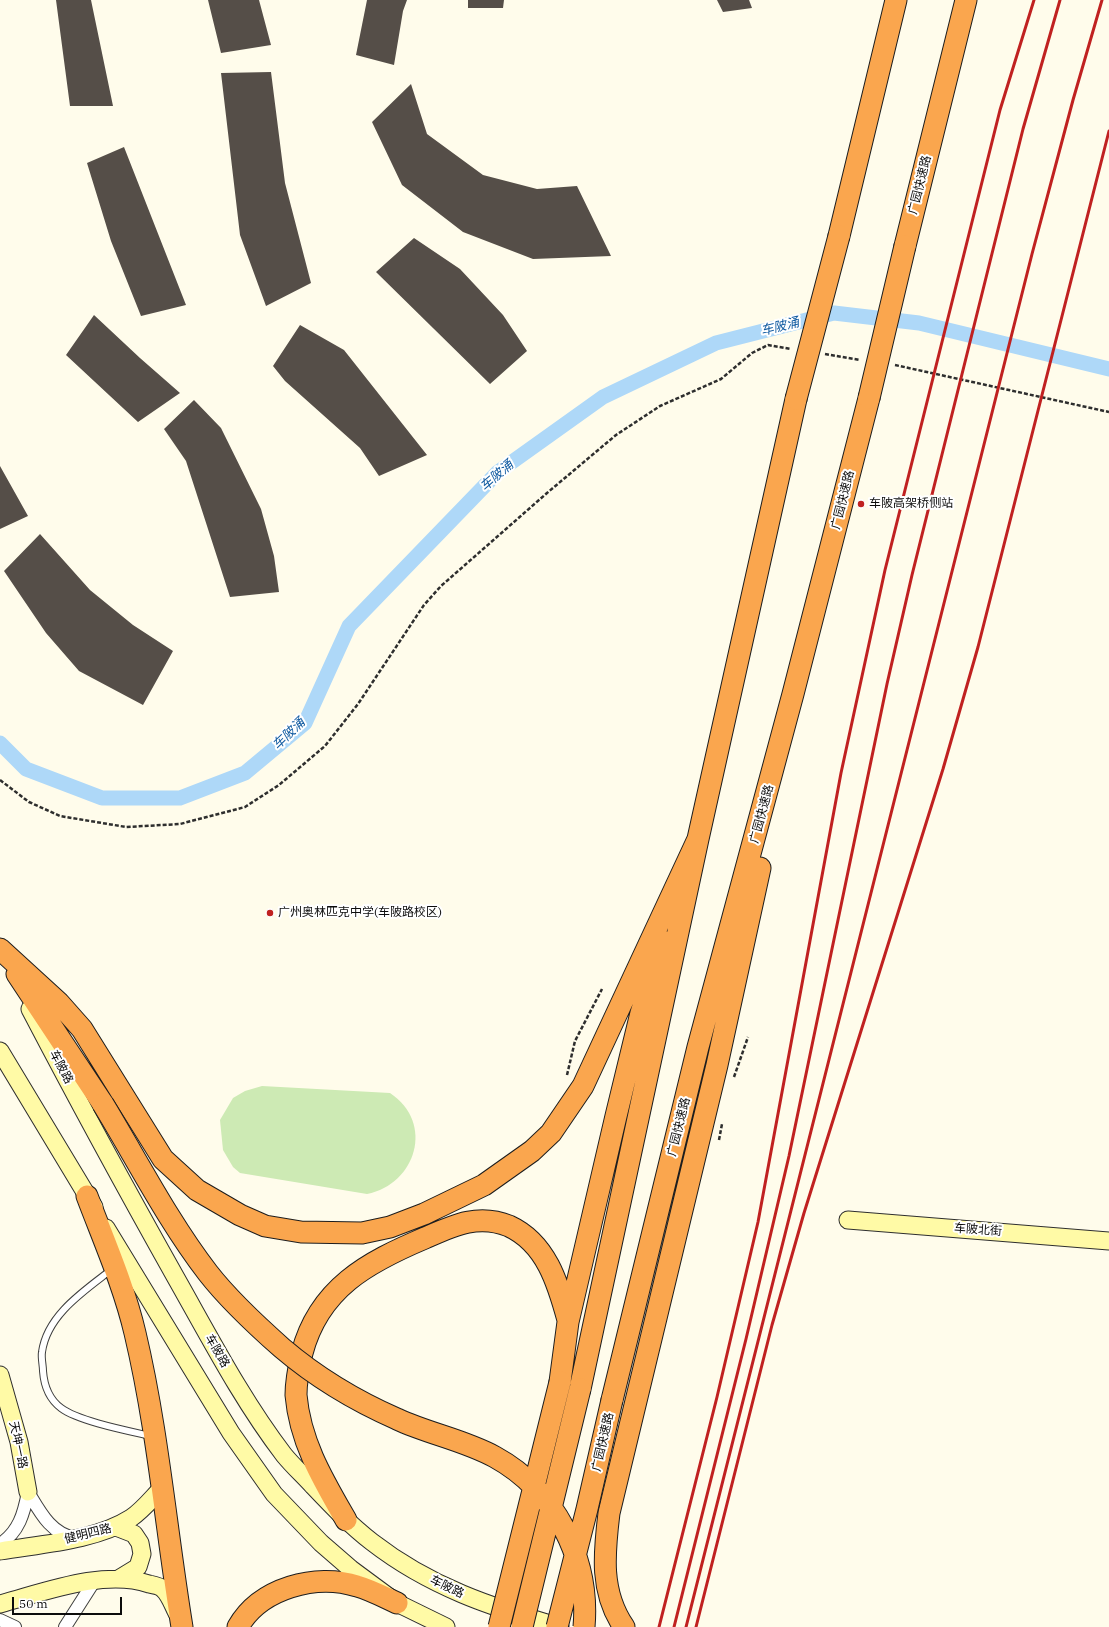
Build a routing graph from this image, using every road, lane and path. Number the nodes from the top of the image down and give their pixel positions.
1 (896, 0) edge
2 (966, 0) edge
3 (799, 350) dead end
4 (822, 354) dead end
5 (861, 360) dead end
6 (892, 365) dead end
7 (1109, 412) edge
8 (793, 694) junction
9 (0, 780) edge
10 (698, 839) junction
11 (0, 949) edge
12 (602, 989) dead end
13 (748, 1037) dead end
14 (0, 1051) edge
15 (566, 1079) dead end
16 (732, 1082) dead end
17 (724, 1118) dead end
18 (719, 1140) dead end
19 (87, 1196) junction
20 (848, 1220) dead end
21 (1109, 1241) edge
22 (114, 1268) junction
23 (568, 1322) junction
24 (0, 1375) edge
25 (155, 1437) junction
26 (162, 1488) junction
27 (28, 1492) junction
28 (346, 1520) junction
29 (116, 1527) junction
30 (79, 1538) junction
31 (0, 1544) edge
32 (0, 1551) edge
33 (605, 1574) junction
34 (120, 1578) junction
35 (95, 1580) junction
36 (397, 1603) junction
37 (0, 1604) edge
38 (0, 1620) edge
39 (181, 1623) edge
40 (15, 1627) edge
41 (65, 1627) edge
42 (238, 1627) edge
43 (446, 1627) edge
44 (499, 1627) edge
45 (522, 1627) edge
46 (559, 1627) edge
47 (584, 1627) edge
48 (606, 1627) edge
49 (624, 1627) edge

1 - 10 highway, bridge
2 - 8 highway, 广园快速路, bridge
3 - 9 path
4 - 5 path
6 - 7 path
8 - 33 highway
8 - 46 highway, 广园快速路, bridge
10 - 11 highway
10 - 23 highway
10 - 45 highway, bridge
11 - 28 main road, 车陂路
11 - 47 highway, bridge
12 - 15 path
13 - 16 path
14 - 19 main road
17 - 18 path
19 - 22 highway
19 - 36 main road
20 - 21 main road, 车陂北街
22 - 25 highway
22 - 25 lane
23 - 28 highway
23 - 44 highway, bridge
24 - 27 main road, 天坤一路
25 - 26 highway
26 - 29 main road, 健明四路
26 - 39 highway
27 - 30 street
27 - 31 street
28 - 46 main road, 车陂路
29 - 30 main road, 健明四路
29 - 34 main road
30 - 32 main road, 健明四路
33 - 48 highway
33 - 49 highway
34 - 35 main road
34 - 39 main road
35 - 37 main road
35 - 41 street
36 - 42 highway
36 - 43 main road
38 - 40 street

